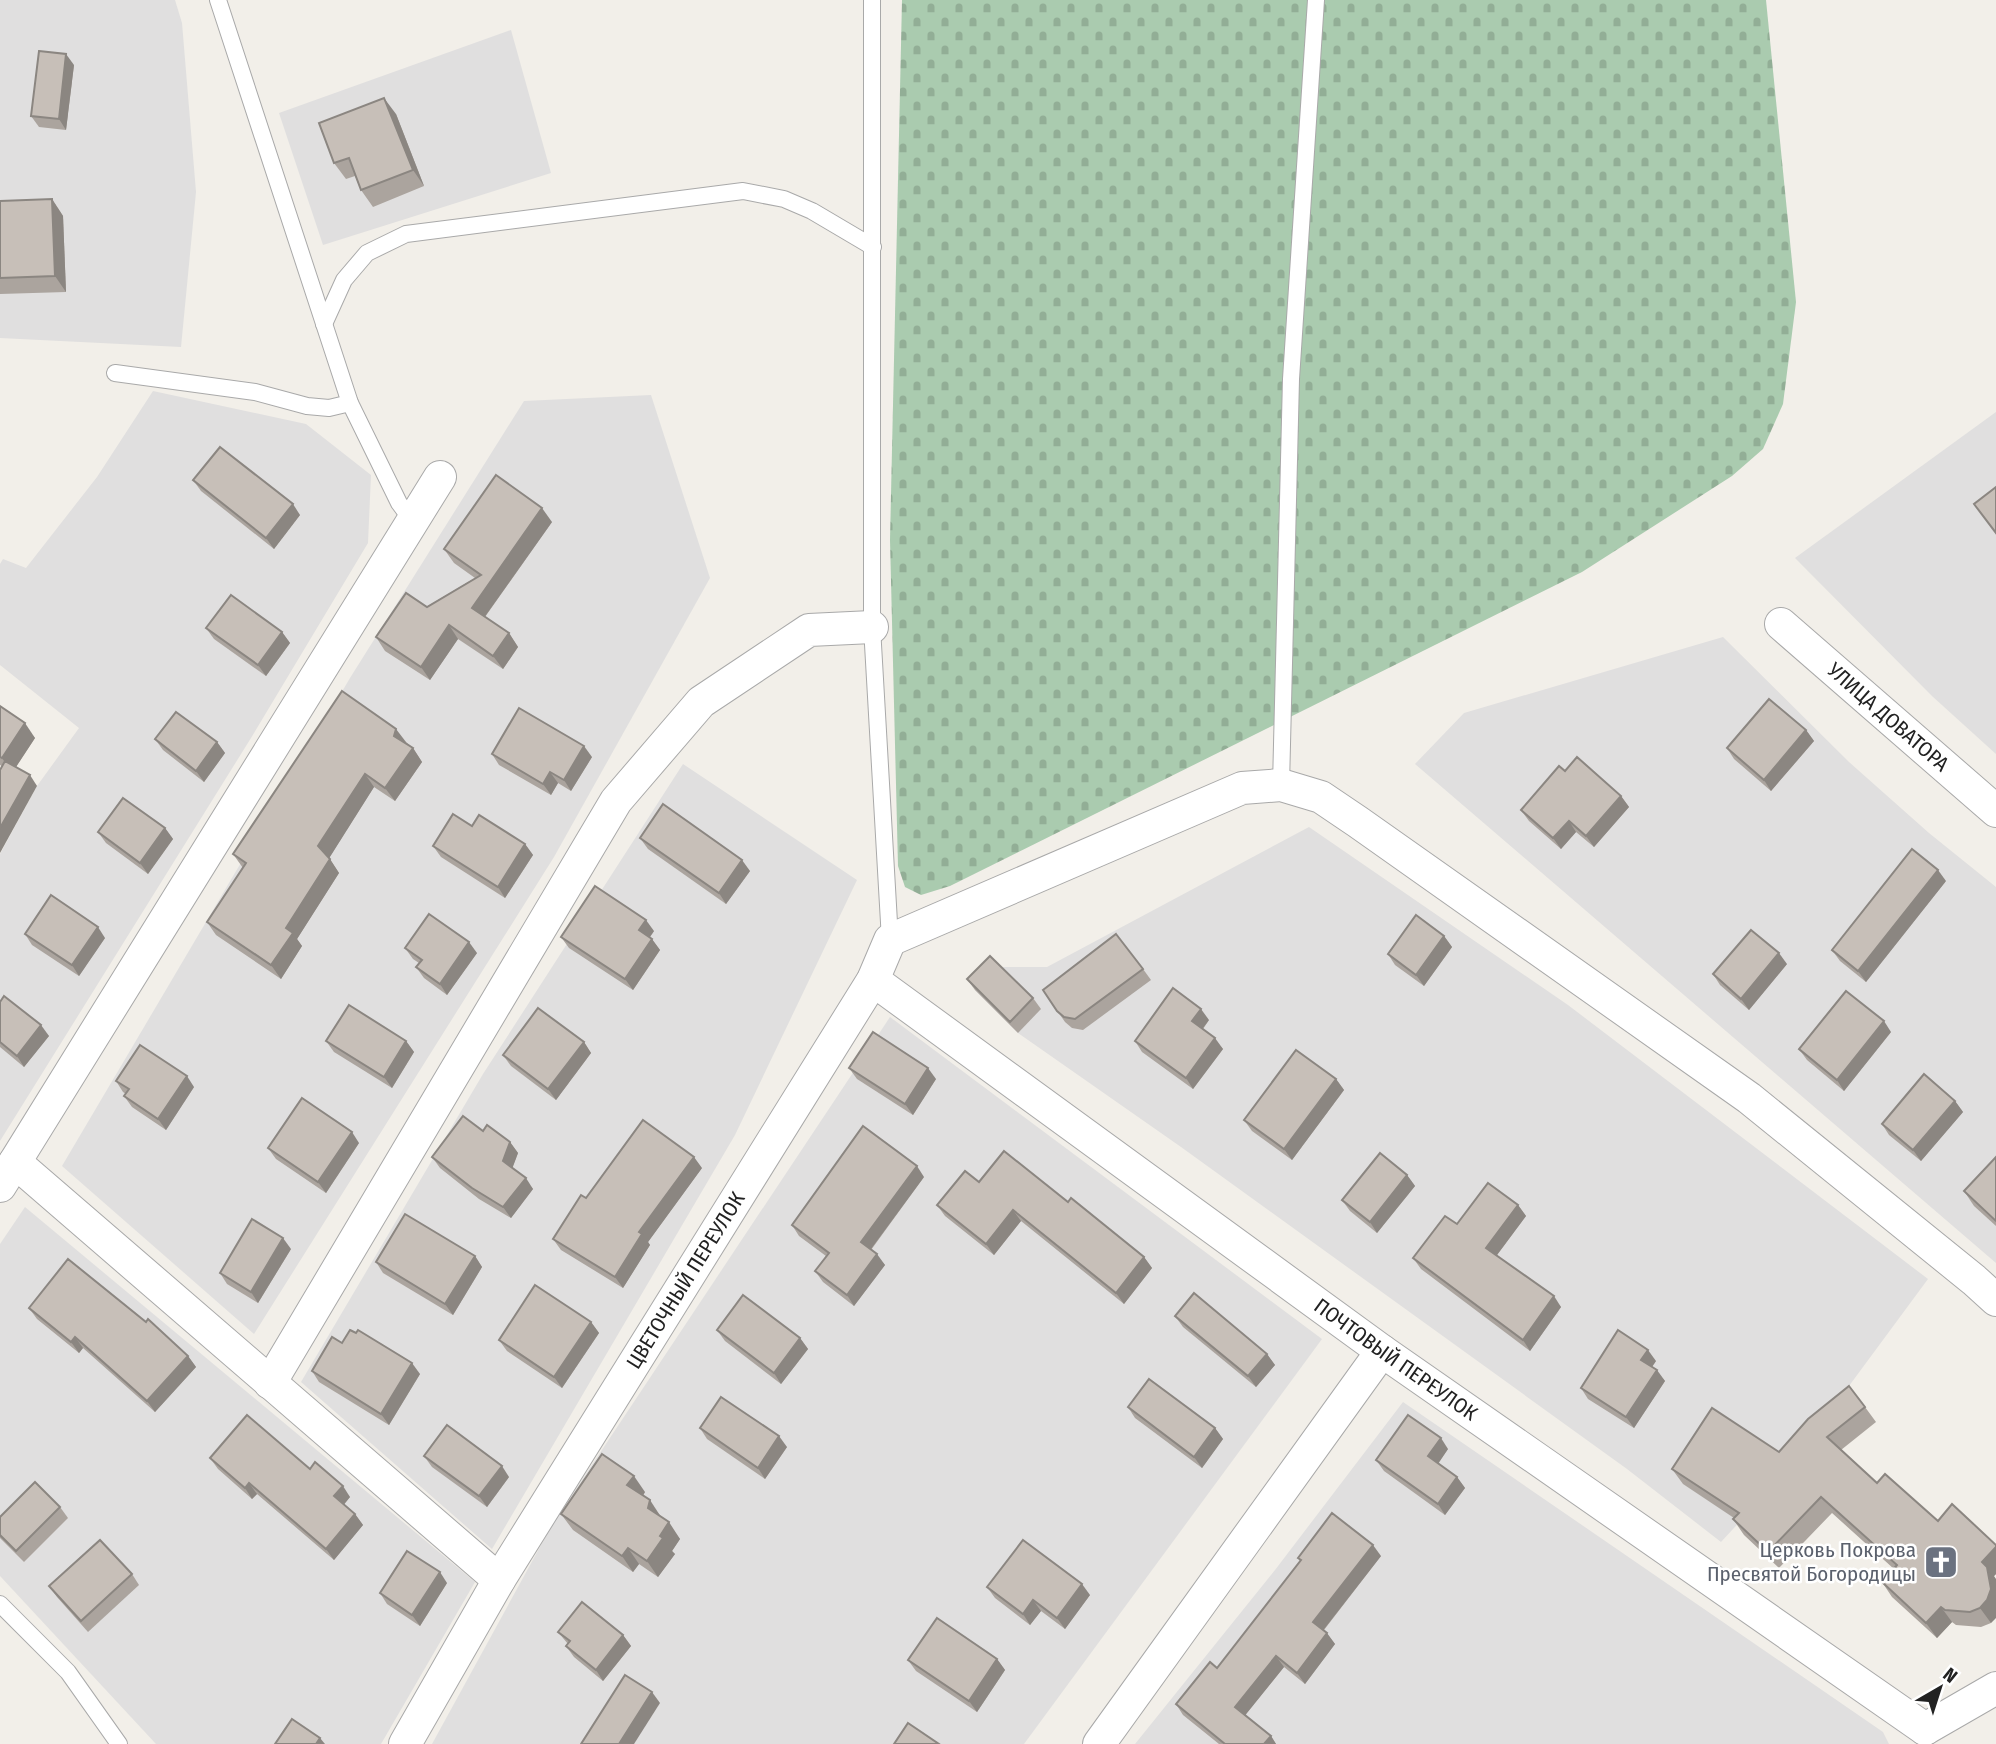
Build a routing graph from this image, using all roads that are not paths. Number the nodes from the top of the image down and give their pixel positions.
1 (218, 0) edge
2 (872, 0) edge
3 (1316, 0) edge
4 (873, 247) junction
5 (324, 324) junction
6 (115, 373) dead end
7 (350, 403) junction
8 (440, 477) dead end
9 (413, 522) junction
10 (1782, 624) dead end
11 (872, 627) junction
12 (1281, 785) junction
13 (1996, 811) edge
14 (890, 940) junction
15 (873, 980) junction
16 (7, 1174) edge
17 (1996, 1300) edge
18 (1382, 1351) junction
19 (270, 1383) junction
20 (499, 1580) junction
21 (0, 1604) edge
22 (1996, 1688) edge
23 (1927, 1737) edge
24 (119, 1744) edge
25 (405, 1744) edge
26 (1098, 1744) edge

1 - 5 lane
2 - 4 lane
3 - 12 lane
4 - 5 lane
4 - 11 lane
5 - 7 lane
6 - 7 lane
7 - 9 lane
8 - 9 street
9 - 16 street
10 - 13 street, УЛИЦА ДОВАТОРА
11 - 14 lane
11 - 19 street
12 - 14 street
12 - 17 street
14 - 15 street, ЦВЕТОЧНЫЙ ПЕРЕУЛОК
15 - 18 street, ПОЧТОВЫЙ ПЕРЕУЛОК
15 - 20 street, ЦВЕТОЧНЫЙ ПЕРЕУЛОК
16 - 19 street
18 - 23 street, ПОЧТОВЫЙ ПЕРЕУЛОК
18 - 26 street
19 - 20 street
20 - 25 street, ЦВЕТОЧНЫЙ ПЕРЕУЛОК
21 - 24 lane
22 - 23 street

